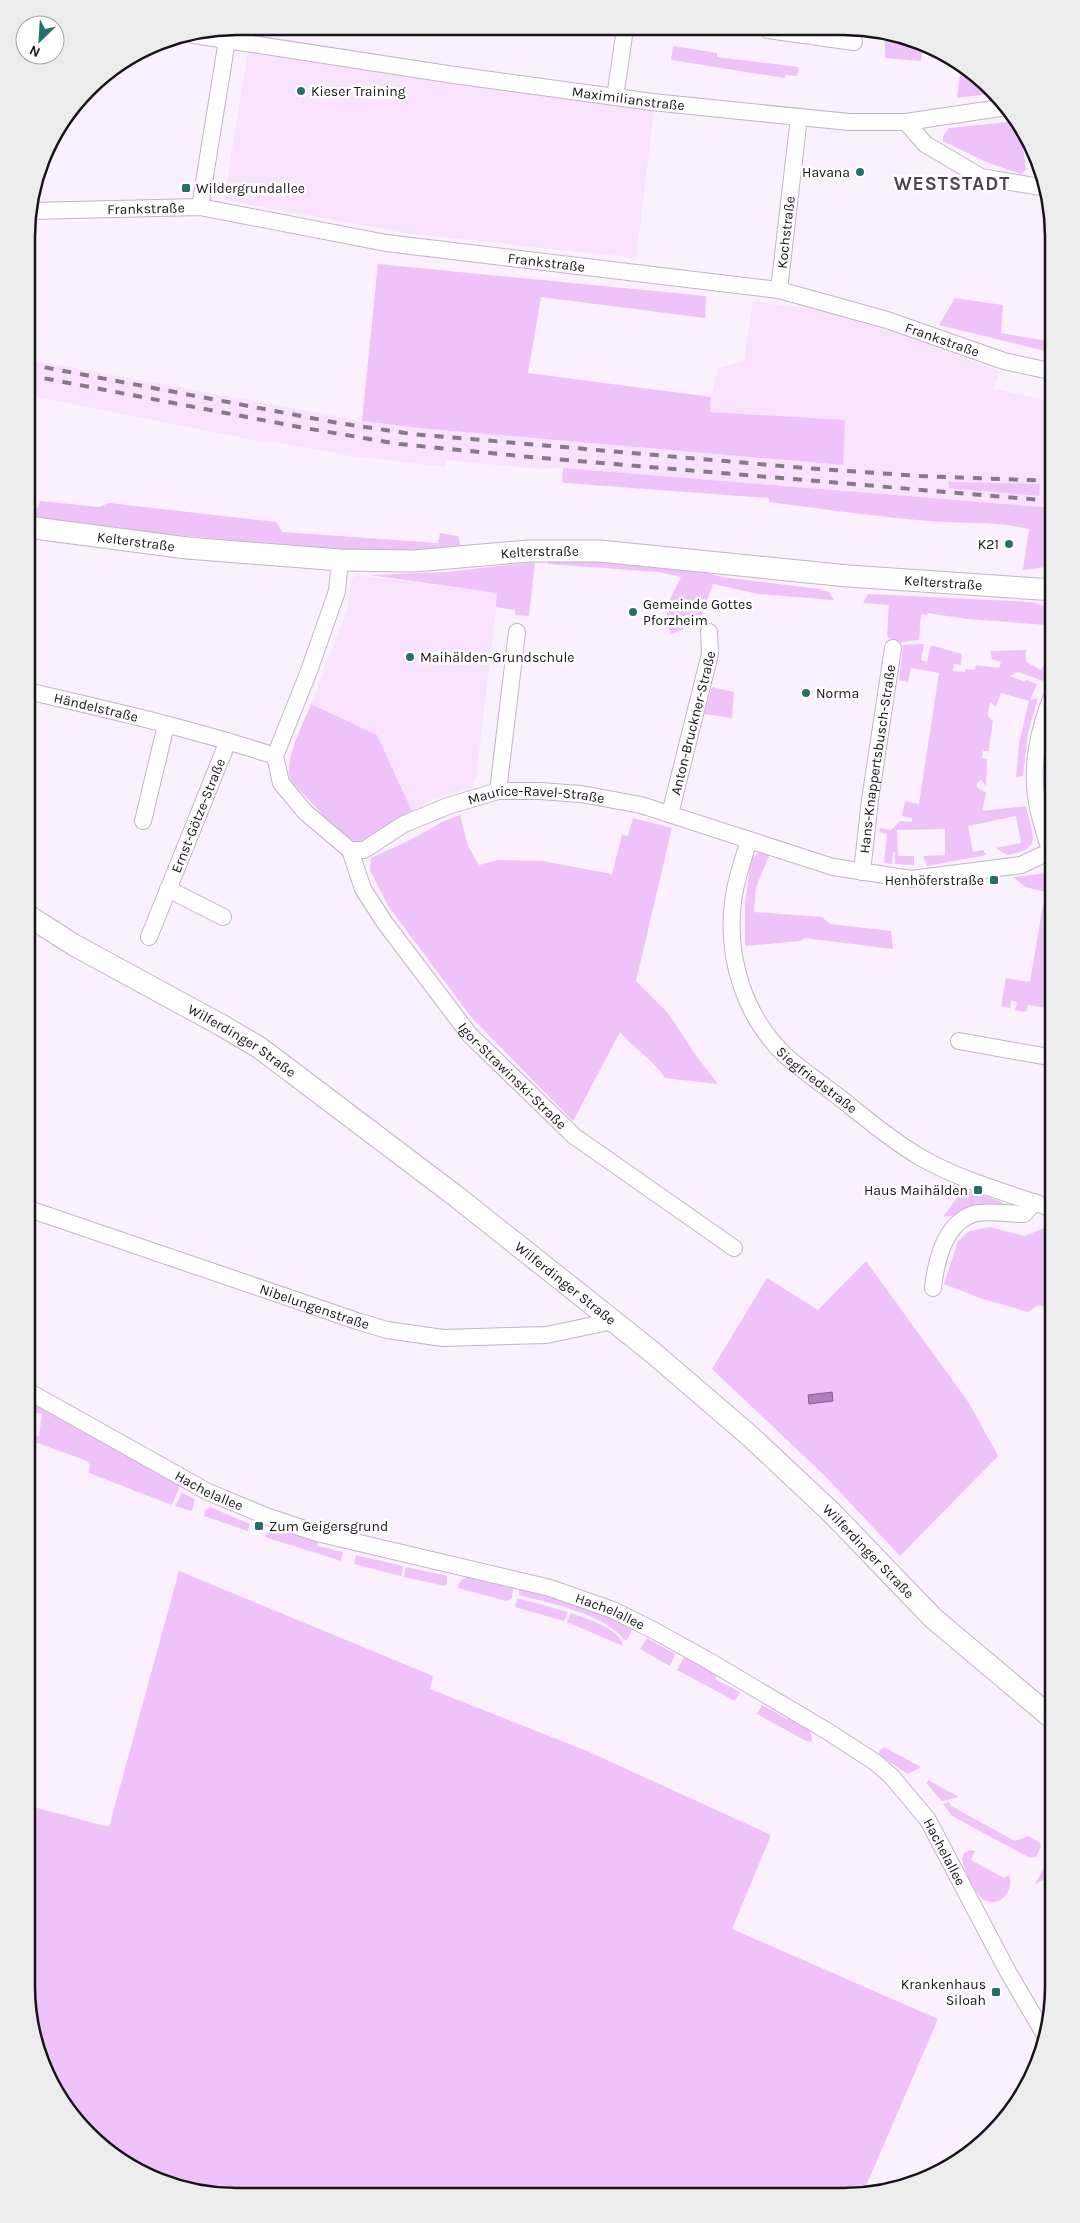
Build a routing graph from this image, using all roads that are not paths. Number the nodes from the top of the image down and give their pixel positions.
1 (624, 35) edge
2 (804, 35) edge
3 (209, 37) edge
4 (227, 40) junction
5 (854, 42) dead end
6 (615, 97) junction
7 (998, 108) edge
8 (799, 117) junction
9 (906, 122) junction
10 (1038, 187) edge
11 (200, 207) junction
12 (37, 211) edge
13 (779, 290) junction
14 (1045, 370) edge
15 (35, 528) edge
16 (340, 560) junction
17 (1045, 589) edge
18 (517, 632) dead end
19 (709, 632) dead end
20 (893, 648) dead end
21 (35, 693) edge
22 (1045, 716) edge
23 (166, 725) junction
24 (228, 741) junction
25 (275, 756) junction
26 (498, 791) junction
27 (670, 814) junction
28 (143, 821) dead end
29 (1045, 832) edge
30 (750, 840) junction
31 (350, 850) junction
32 (1045, 856) edge
33 (862, 872) junction
34 (168, 890) junction
35 (223, 917) dead end
36 (35, 921) edge
37 (149, 936) dead end
38 (959, 1041) dead end
39 (1045, 1056) edge
40 (1035, 1202) junction
41 (1045, 1206) edge
42 (35, 1211) edge
43 (734, 1248) dead end
44 (933, 1288) dead end
45 (613, 1321) junction
46 (35, 1395) edge
47 (1045, 1712) edge
48 (1040, 2027) edge

1 - 6 street
2 - 5 street
3 - 4 street, Maximilianstraße
4 - 6 street, Maximilianstraße
4 - 11 street
6 - 8 street, Maximilianstraße
7 - 9 street, Maximilianstraße
8 - 9 street, Maximilianstraße
8 - 13 street, Kochstraße
9 - 10 street
11 - 12 street, Frankstraße
11 - 13 street, Frankstraße
13 - 14 street, Frankstraße
15 - 16 main road, Kelterstraße
16 - 17 main road, Kelterstraße
16 - 25 street
18 - 26 street
19 - 27 street, Anton-Bruckner-Straße
20 - 33 street, Hans-Knappertsbusch-Straße
21 - 23 street, Händelstraße
22 - 29 street
23 - 24 street, Händelstraße
23 - 28 street
24 - 25 street, Händelstraße
24 - 34 street, Ernst-Götze-Straße
25 - 31 street
26 - 27 street, Maurice-Ravel-Straße
26 - 31 street, Maurice-Ravel-Straße
27 - 30 street, Maurice-Ravel-Straße
30 - 33 street, Maurice-Ravel-Straße
30 - 40 street, Siegfriedstraße
31 - 43 street, Igor-Strawinski-Straße
32 - 33 street, Maurice-Ravel-Straße
34 - 35 street, Ernst-Götze-Straße
34 - 37 street, Ernst-Götze-Straße
36 - 45 main road, Wilferdinger Straße
38 - 39 street
40 - 41 street, Siegfriedstraße
40 - 44 street
42 - 45 street, Nibelungenstraße
45 - 47 main road, Wilferdinger Straße
46 - 48 street, Hachelallee

